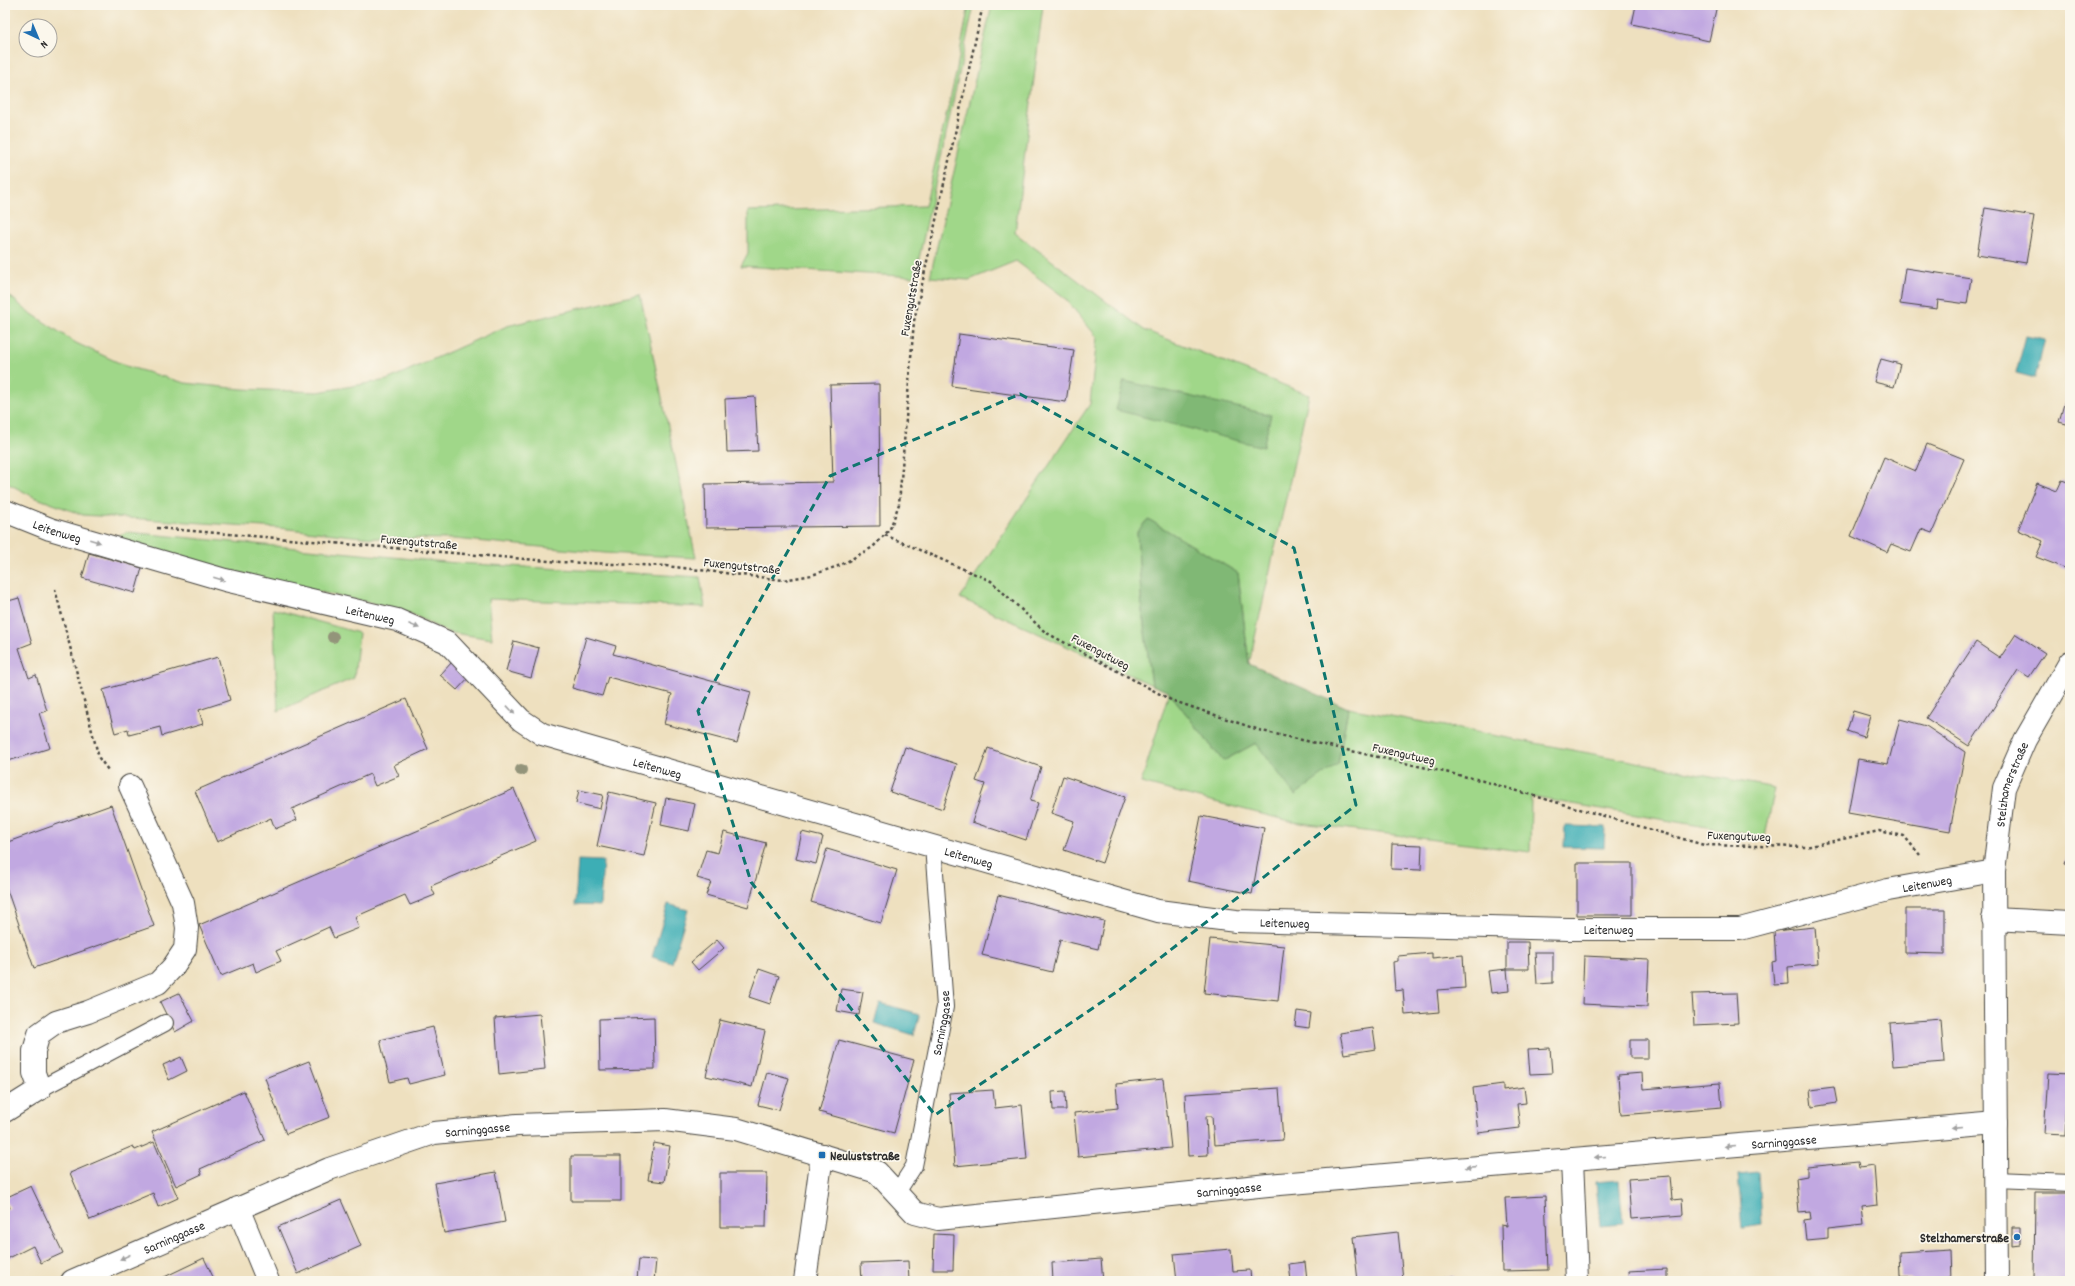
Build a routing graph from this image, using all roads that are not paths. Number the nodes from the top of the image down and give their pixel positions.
1 (5, 511) edge
2 (2070, 662) edge
3 (130, 786) road end
4 (933, 846) junction
5 (1994, 871) junction
6 (1993, 919) junction
7 (2070, 923) edge
8 (165, 1023) dead end
9 (40, 1089) junction
10 (5, 1111) edge
11 (1996, 1123) junction
12 (822, 1155) junction
13 (1572, 1159) junction
14 (1996, 1180) junction
15 (2070, 1183) edge
16 (896, 1194) junction
17 (238, 1208) junction
18 (72, 1281) edge
19 (268, 1281) edge
20 (806, 1281) edge
21 (1577, 1281) edge
22 (1997, 1281) edge

1 -> 4 street, Leitenweg
2 - 5 street, Stelzhamerstraße
3 - 9 street
4 - 5 street, Leitenweg
4 - 16 lane, Sarninggasse
5 - 6 street, Stelzhamerstraße
6 - 7 street
6 - 11 street, Stelzhamerstraße
8 - 9 lane
9 - 10 street
11 -> 13 street, Sarninggasse
11 - 14 street, Stelzhamerstraße
12 - 16 street, Sarninggasse
12 - 17 street, Sarninggasse
12 - 20 street
13 -> 16 street, Sarninggasse
13 - 21 street
14 - 15 lane
14 - 22 street, Stelzhamerstraße
17 -> 18 street, Sarninggasse
17 - 19 street

